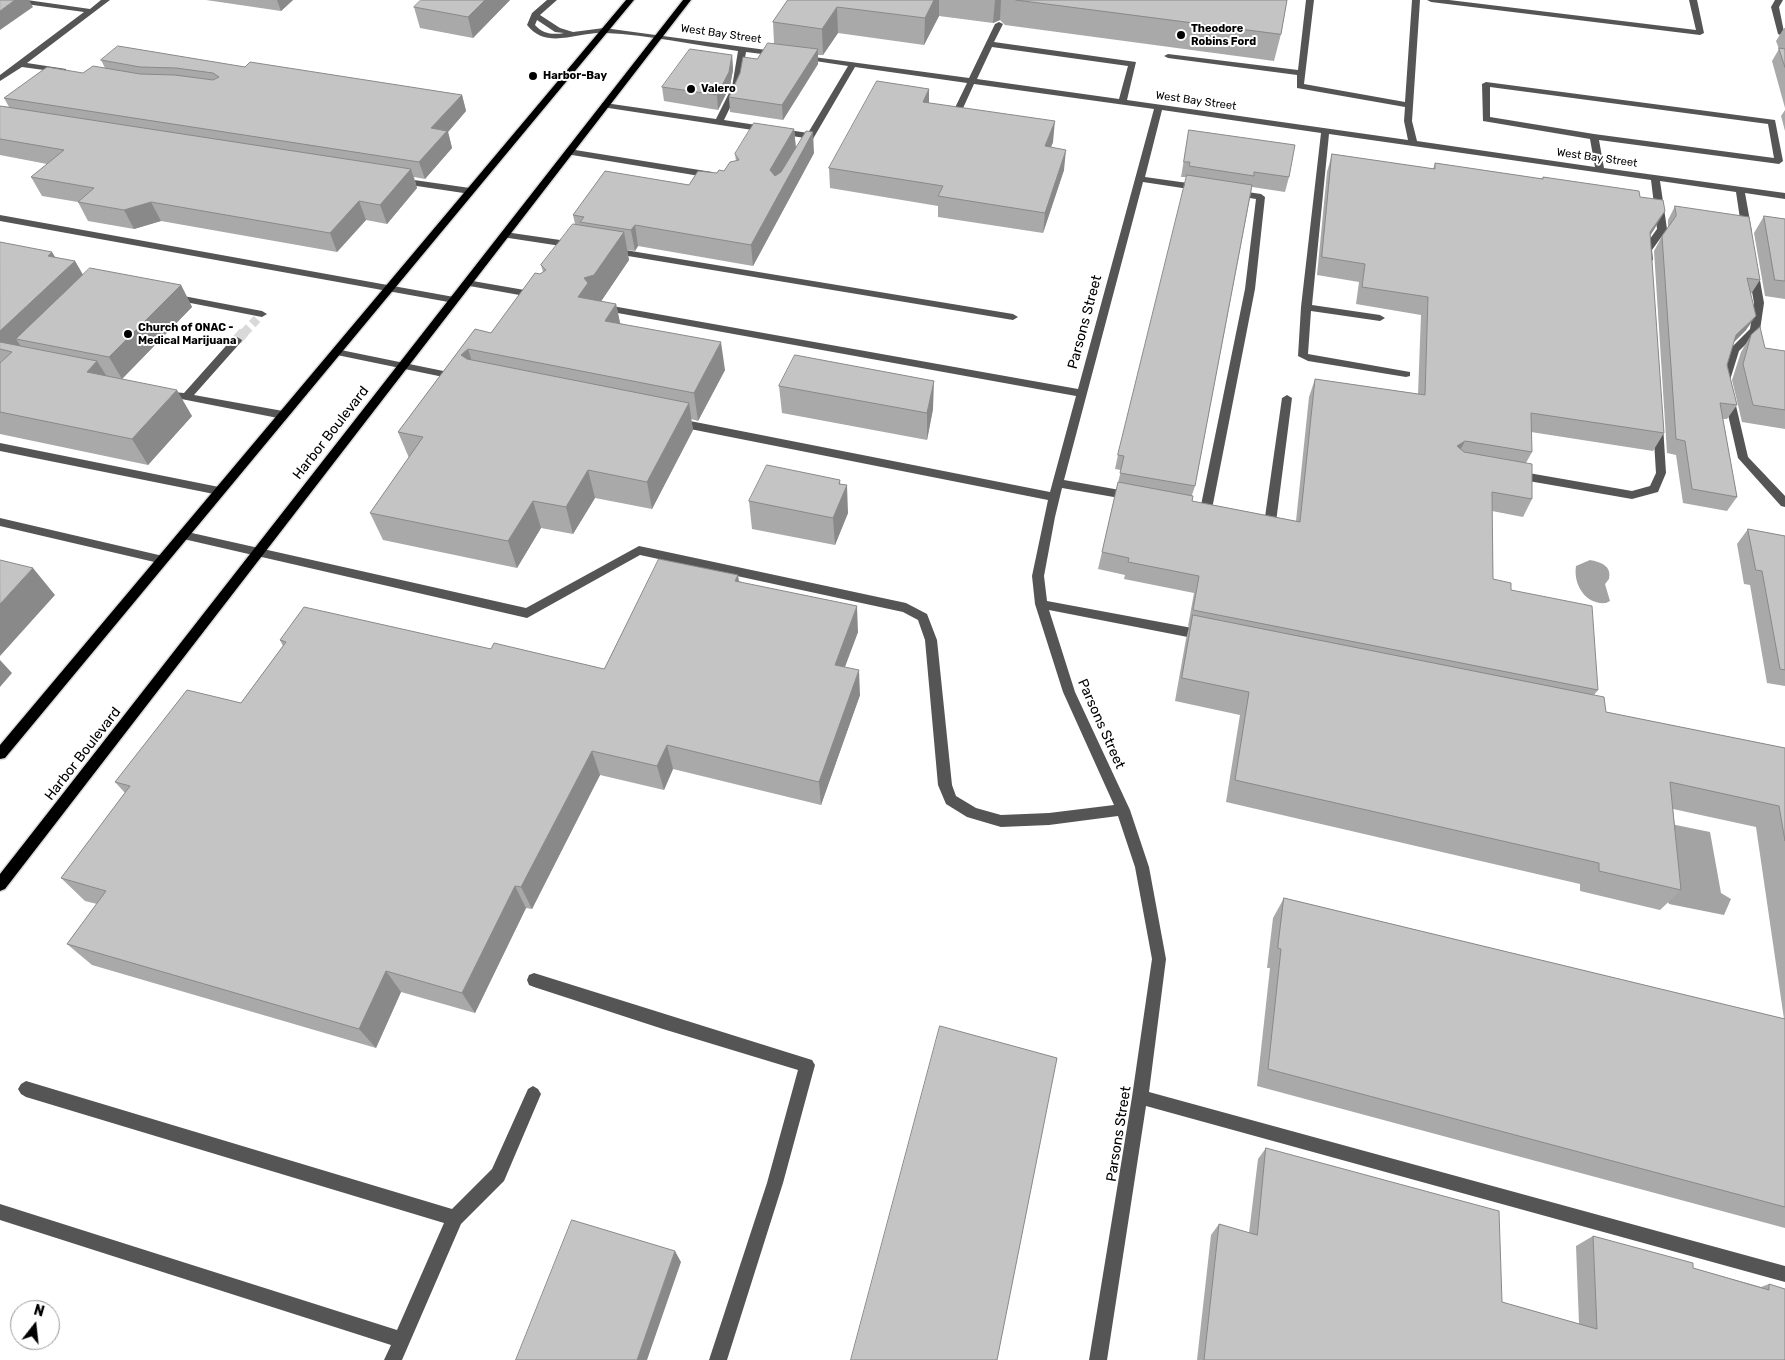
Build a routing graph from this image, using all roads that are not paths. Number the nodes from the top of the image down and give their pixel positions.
1 (11, 0) edge
2 (106, 0) edge
3 (553, 0) edge
4 (627, 0) edge
5 (686, 0) edge
6 (1310, 0) edge
7 (1416, 0) edge
8 (1431, 0) edge
9 (1693, 0) edge
10 (1779, 0) edge
11 (90, 11) junction
12 (535, 15) junction
13 (998, 24) dead end
14 (604, 30) junction
15 (578, 34) junction
16 (1785, 34) edge
17 (658, 37) junction
18 (989, 44) junction
19 (742, 49) junction
20 (1168, 56) edge
21 (21, 64) junction
22 (853, 64) junction
23 (73, 72) edge
24 (1302, 73) junction
25 (0, 79) edge
26 (972, 81) junction
27 (1122, 102) junction
28 (605, 105) junction
29 (1409, 105) junction
30 (1159, 108) junction
31 (963, 119) edge
32 (719, 122) junction
33 (1325, 131) junction
34 (810, 136) junction
35 (1594, 137) junction
36 (1413, 143) junction
37 (569, 152) junction
38 (800, 152) edge
39 (1600, 170) junction
40 (726, 178) edge
41 (1140, 178) junction
42 (1655, 178) junction
43 (390, 179) edge
44 (1740, 190) junction
45 (470, 191) junction
46 (1785, 196) edge
47 (0, 218) edge
48 (504, 234) junction
49 (585, 247) edge
50 (604, 250) edge
51 (1648, 269) edge
52 (467, 284) junction
53 (389, 288) junction
54 (158, 294) edge
55 (546, 297) edge
56 (454, 300) junction
57 (1306, 306) junction
58 (597, 307) edge
59 (1013, 317) dead end
60 (1380, 318) dead end
61 (257, 319) dead end
62 (237, 340) tunnel mouth
63 (336, 352) junction
64 (403, 366) junction
65 (1406, 374) dead end
66 (458, 377) edge
67 (158, 392) edge
68 (1081, 393) junction
69 (186, 398) junction
70 (1286, 398) dead end
71 (283, 415) junction
72 (1657, 415) edge
73 (660, 418) edge
74 (0, 447) edge
75 (1505, 473) edge
76 (1058, 483) junction
77 (219, 491) junction
78 (1054, 497) junction
79 (1141, 498) edge
80 (1785, 503) edge
81 (1187, 506) edge
82 (1251, 518) edge
83 (0, 522) edge
84 (183, 535) junction
85 (258, 552) junction
86 (162, 560) junction
87 (1040, 604) junction
88 (1213, 637) edge
89 (0, 754) edge
90 (1122, 810) junction
91 (0, 886) edge
92 (534, 980) dead end
93 (26, 1089) dead end
94 (533, 1094) dead end
95 (1140, 1097) junction
96 (0, 1212) edge
97 (454, 1218) junction
98 (1785, 1274) edge
99 (402, 1340) junction
100 (393, 1360) edge
101 (718, 1360) edge
102 (1098, 1360) edge

1 - 11 street
2 - 11 street
3 - 12 street
4 - 14 main road
5 - 17 main road, Harbor Boulevard
6 - 24 street
7 - 29 street
8 - 9 street
10 - 16 street
11 - 21 street
12 - 15 street
12 - 15 street, West Bay Street
13 - 18 street
14 - 15 street, West Bay Street
14 - 17 street, West Bay Street
14 - 45 main road
17 - 19 street, West Bay Street
17 - 28 main road, Harbor Boulevard
18 - 26 street
18 - 27 street
19 - 22 street, West Bay Street
19 - 32 street
20 - 24 street
21 - 23 street
21 - 25 street
22 - 26 street, West Bay Street
22 - 34 street
24 - 29 street
26 - 27 street, West Bay Street
26 - 31 street
27 - 30 street, West Bay Street
28 - 32 street
28 - 37 main road, Harbor Boulevard
29 - 36 street
30 - 33 street, West Bay Street
30 - 41 street, Parsons Street
32 - 34 street
33 - 36 street, West Bay Street
33 - 57 street
34 - 38 street
35 - 35 street
35 - 39 street
36 - 39 street, West Bay Street
37 - 40 street
37 - 48 main road, Harbor Boulevard
39 - 42 street, West Bay Street
41 - 68 street, Parsons Street
41 - 81 street
42 - 44 street, West Bay Street
42 - 51 street
43 - 45 street
44 - 46 street, West Bay Street
44 - 80 street
45 - 53 main road
47 - 53 street
48 - 49 street
48 - 52 main road, Harbor Boulevard
50 - 59 street
52 - 55 street
52 - 56 main road, Harbor Boulevard
53 - 56 street
53 - 63 main road
54 - 61 street
56 - 64 main road, Harbor Boulevard
57 - 60 street
57 - 65 street
58 - 68 street
62 - 69 street
63 - 64 street
63 - 71 main road
64 - 66 street
64 - 85 main road, Harbor Boulevard
67 - 69 street
68 - 76 street, Parsons Street
69 - 71 street
70 - 82 street
71 - 77 main road
72 - 75 street
73 - 78 street
74 - 77 street
76 - 78 street, Parsons Street
76 - 79 street
77 - 84 main road
78 - 87 street, Parsons Street
83 - 86 street
84 - 85 street
84 - 86 main road
85 - 90 street
85 - 91 main road, Harbor Boulevard
86 - 89 main road
87 - 88 street
87 - 90 street, Parsons Street
90 - 95 street, Parsons Street
92 - 101 street
93 - 97 street
94 - 97 street
95 - 98 street
95 - 102 street, Parsons Street
96 - 99 street
97 - 99 street
99 - 100 street

